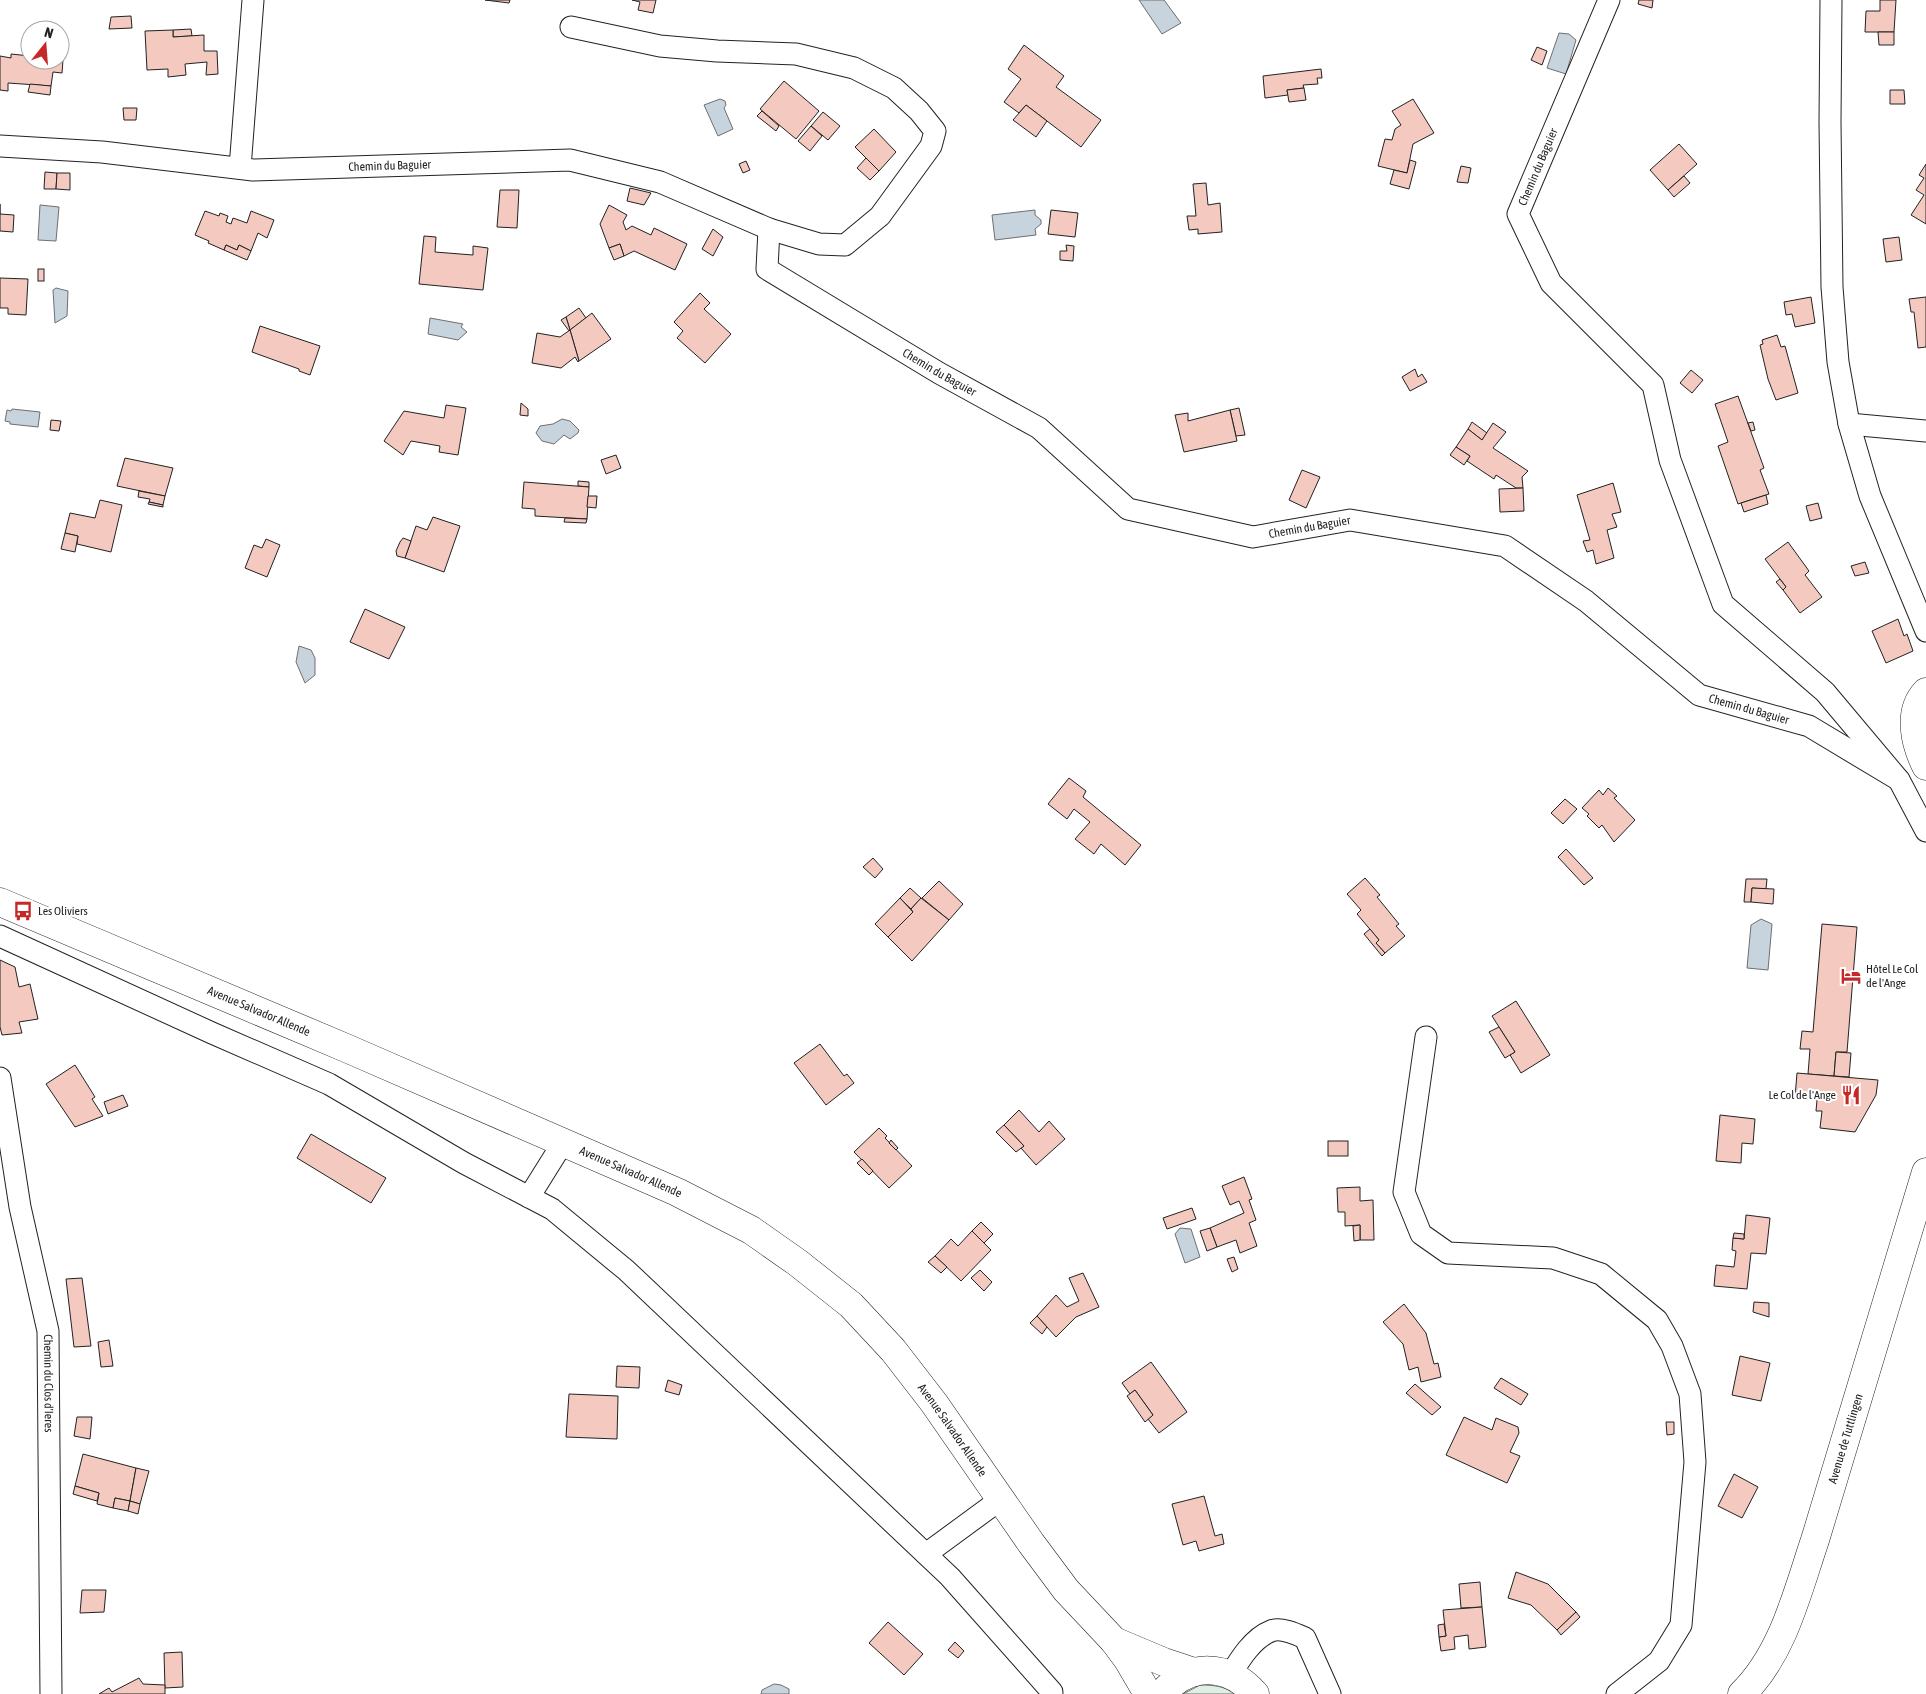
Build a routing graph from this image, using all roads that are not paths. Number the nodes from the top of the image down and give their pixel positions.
1 (253, 0) edge
2 (1609, 0) edge
3 (1831, 0) edge
4 (571, 27) dead end
5 (0, 146) edge
6 (240, 168) junction
7 (769, 229) junction
8 (1849, 424) junction
9 (1926, 431) edge
10 (1926, 631) edge
11 (1926, 692) edge
12 (1926, 766) edge
13 (1899, 780) junction
14 (1926, 832) edge
15 (0, 902) edge
16 (0, 936) edge
17 (1426, 1037) dead end
18 (0, 1078) edge
19 (564, 1141) junction
20 (1926, 1172) edge
21 (529, 1197) junction
22 (1001, 1499) junction
23 (926, 1554) junction
24 (1114, 1641) junction
25 (1194, 1672) junction
26 (1231, 1674) junction
27 (1052, 1692) dead end
28 (51, 1694) edge
29 (1148, 1694) edge
30 (1162, 1694) edge
31 (1255, 1694) edge
32 (1330, 1694) edge
33 (1617, 1694) edge
34 (1742, 1694) edge

1 - 6 street
2 - 13 street, Chemin du Baguier
3 - 8 street
4 - 7 street, Chemin du Baguier
5 - 6 street, Chemin du Baguier
6 - 7 street, Chemin du Baguier
7 - 13 street, Chemin du Baguier
8 - 9 street
8 - 10 street
11 - 12 main road
13 - 14 street, Chemin du Baguier
15 - 19 main road, Avenue Salvador Allende
16 - 21 street
17 - 33 street
18 - 28 street, Chemin du Clos d'Ieres
19 - 21 street
19 - 22 main road, Avenue Salvador Allende
20 - 34 main road, Avenue de Tuttlingen
21 - 23 street
22 - 23 street
22 - 24 main road, Avenue Salvador Allende
23 - 27 street
24 - 25 main road, Avenue Salvador Allende
24 - 29 main road, Avenue Salvador Allende
25 - 26 main road
25 - 30 main road
26 - 31 main road
26 - 32 street

